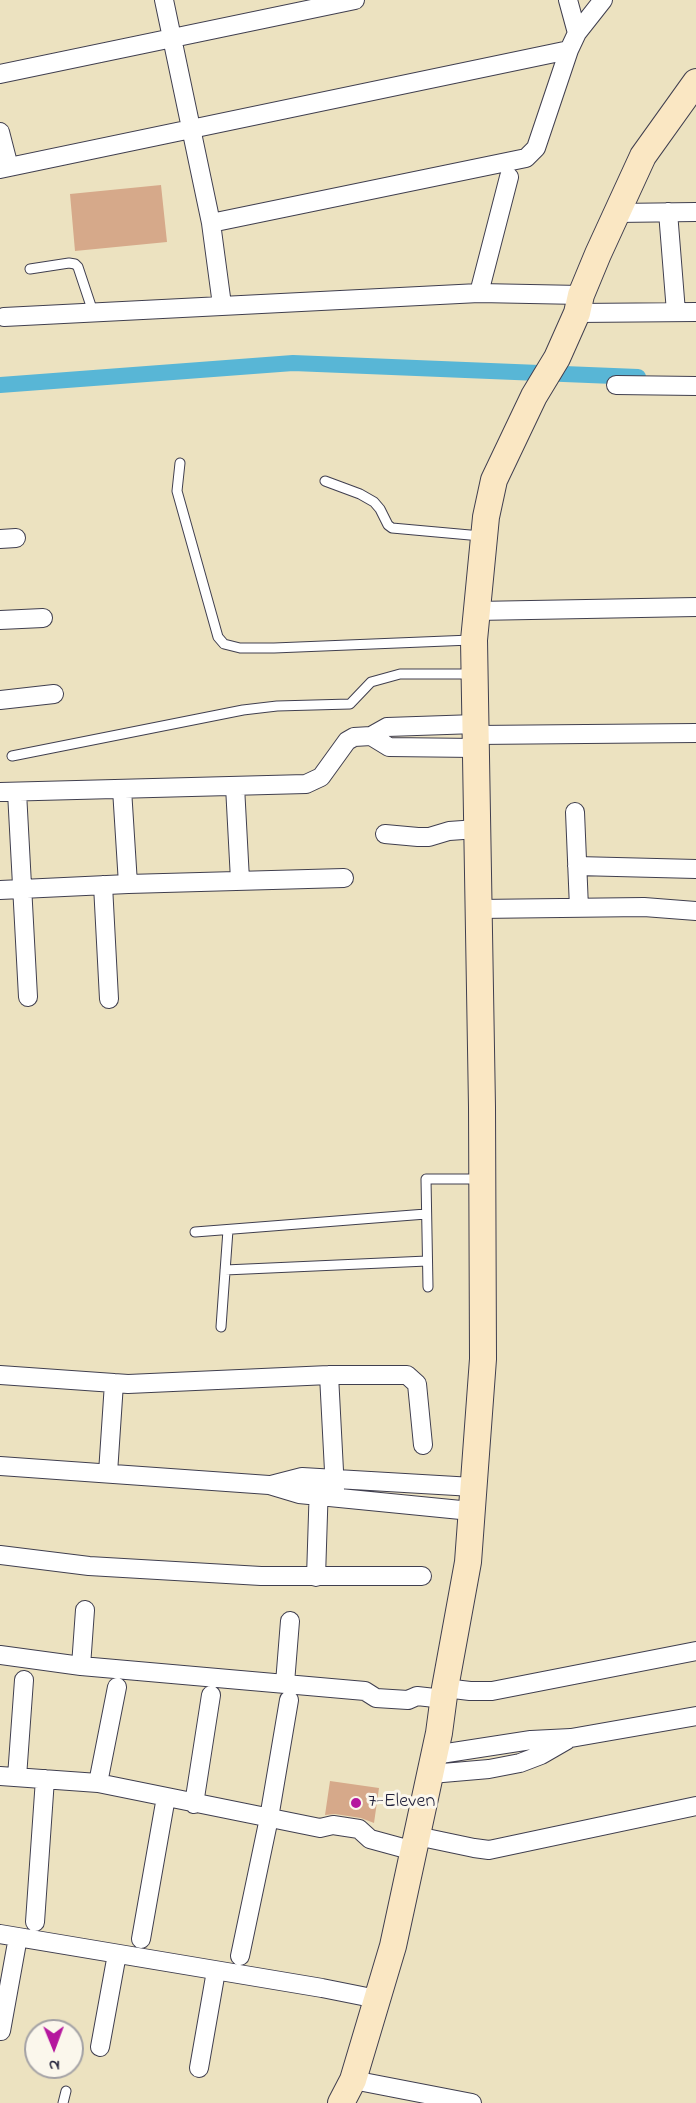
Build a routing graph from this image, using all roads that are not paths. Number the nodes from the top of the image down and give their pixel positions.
1 (164, 0) edge
2 (355, 0) edge
3 (568, 0) edge
4 (603, 0) edge
5 (577, 33) junction
6 (172, 38) junction
7 (569, 50) junction
8 (0, 74) edge
9 (696, 81) edge
10 (192, 130) junction
11 (0, 132) edge
12 (4, 168) edge
13 (509, 177) dead end
14 (668, 212) junction
15 (696, 212) edge
16 (616, 213) junction
17 (211, 223) junction
18 (30, 269) dead end
19 (479, 293) junction
20 (579, 304) junction
21 (222, 305) junction
22 (93, 312) junction
23 (676, 312) junction
24 (696, 312) edge
25 (4, 317) dead end
26 (616, 385) dead end
27 (696, 386) edge
28 (180, 463) dead end
29 (325, 481) dead end
30 (484, 536) junction
31 (696, 607) edge
32 (476, 611) junction
33 (43, 618) dead end
34 (0, 620) edge
35 (474, 640) junction
36 (475, 674) junction
37 (54, 694) dead end
38 (0, 700) edge
39 (696, 733) edge
40 (476, 736) junction
41 (12, 756) dead end
42 (235, 786) junction
43 (122, 789) junction
44 (9, 792) edge
45 (575, 812) dead end
46 (477, 829) junction
47 (385, 834) dead end
48 (577, 866) junction
49 (696, 869) edge
50 (344, 878) dead end
51 (240, 880) junction
52 (128, 884) junction
53 (103, 885) junction
54 (23, 889) junction
55 (0, 890) edge
56 (579, 908) junction
57 (478, 909) junction
58 (696, 911) edge
59 (28, 997) dead end
60 (109, 999) dead end
61 (482, 1179) junction
62 (426, 1214) junction
63 (228, 1230) junction
64 (195, 1232) dead end
65 (427, 1261) junction
66 (225, 1270) junction
67 (428, 1287) dead end
68 (221, 1327) dead end
69 (329, 1375) junction
70 (0, 1376) edge
71 (114, 1383) junction
72 (423, 1445) dead end
73 (0, 1466) edge
74 (108, 1473) junction
75 (418, 1484) junction
76 (327, 1488) junction
77 (472, 1499) junction
78 (418, 1506) junction
79 (0, 1555) edge
80 (422, 1576) dead end
81 (316, 1577) junction
82 (86, 1610) dead end
83 (290, 1622) dead end
84 (696, 1651) edge
85 (0, 1655) edge
86 (81, 1666) junction
87 (24, 1680) dead end
88 (117, 1687) dead end
89 (287, 1691) junction
90 (445, 1694) junction
91 (211, 1695) dead end
92 (696, 1716) edge
93 (432, 1764) junction
94 (9, 1777) edge
95 (45, 1779) junction
96 (98, 1783) junction
97 (166, 1797) junction
98 (194, 1804) junction
99 (696, 1806) edge
100 (269, 1818) junction
101 (416, 1843) junction
102 (35, 1922) dead end
103 (0, 1934) edge
104 (18, 1937) junction
105 (141, 1939) dead end
106 (117, 1954) junction
107 (240, 1956) dead end
108 (216, 1971) junction
109 (377, 1999) junction
110 (1, 2031) edge
111 (100, 2047) dead end
112 (199, 2068) dead end
113 (353, 2080) junction
114 (66, 2091) dead end
115 (63, 2103) edge
116 (341, 2103) edge
117 (472, 2103) edge

1 - 6 street
2 - 6 street
3 - 5 street
4 - 5 street
5 - 7 street
6 - 8 street
6 - 10 street
7 - 10 street
7 - 17 street
9 - 16 street
10 - 12 street
10 - 17 street
11 - 12 street
13 - 19 street
14 - 15 street
14 - 16 street
14 - 23 street
16 - 20 street
17 - 21 street
18 - 22 lane
19 - 20 street
19 - 21 street
20 - 23 street
20 - 30 street
21 - 22 street
22 - 25 street
23 - 24 street
26 - 27 street
28 - 35 lane
29 - 30 lane
30 - 32 street
31 - 32 street
32 - 35 street
33 - 34 street
35 - 36 street
36 - 40 street
36 - 41 lane
37 - 38 street
39 - 40 street
40 - 42 street
40 - 46 street
42 - 43 street
42 - 51 street
43 - 44 street
43 - 52 street
44 - 54 street
45 - 48 street
46 - 47 street
46 - 57 street
48 - 49 street
48 - 56 street
50 - 51 street
51 - 52 street
52 - 53 street
53 - 54 street
53 - 60 street
54 - 55 street
54 - 59 street
56 - 57 street
56 - 58 street
57 - 61 street
61 - 62 lane
61 - 77 street
62 - 63 lane
62 - 65 lane
63 - 64 lane
63 - 66 lane
65 - 66 lane
65 - 67 lane
66 - 68 lane
69 - 71 street
69 - 72 street
69 - 76 street
70 - 71 street
71 - 74 street
73 - 74 street
74 - 76 street
75 - 76 street
75 - 77 street
75 - 78 street
76 - 78 street
76 - 81 street
77 - 78 street
77 - 90 street
79 - 81 street
80 - 81 street
82 - 86 street
83 - 89 street
84 - 90 street
85 - 86 street
86 - 89 street
87 - 94 street
88 - 96 street
89 - 90 street
89 - 100 street
90 - 93 street
91 - 98 street
92 - 93 street
93 - 101 street
94 - 95 street
95 - 96 street
95 - 102 street
96 - 97 street
97 - 98 street
97 - 105 street
98 - 100 street
99 - 101 street
100 - 101 street
100 - 107 street
101 - 109 street
103 - 104 street
104 - 106 street
104 - 110 street
106 - 108 street
106 - 111 street
108 - 109 street
108 - 112 street
109 - 113 street
113 - 116 street
113 - 117 street
114 - 115 lane

